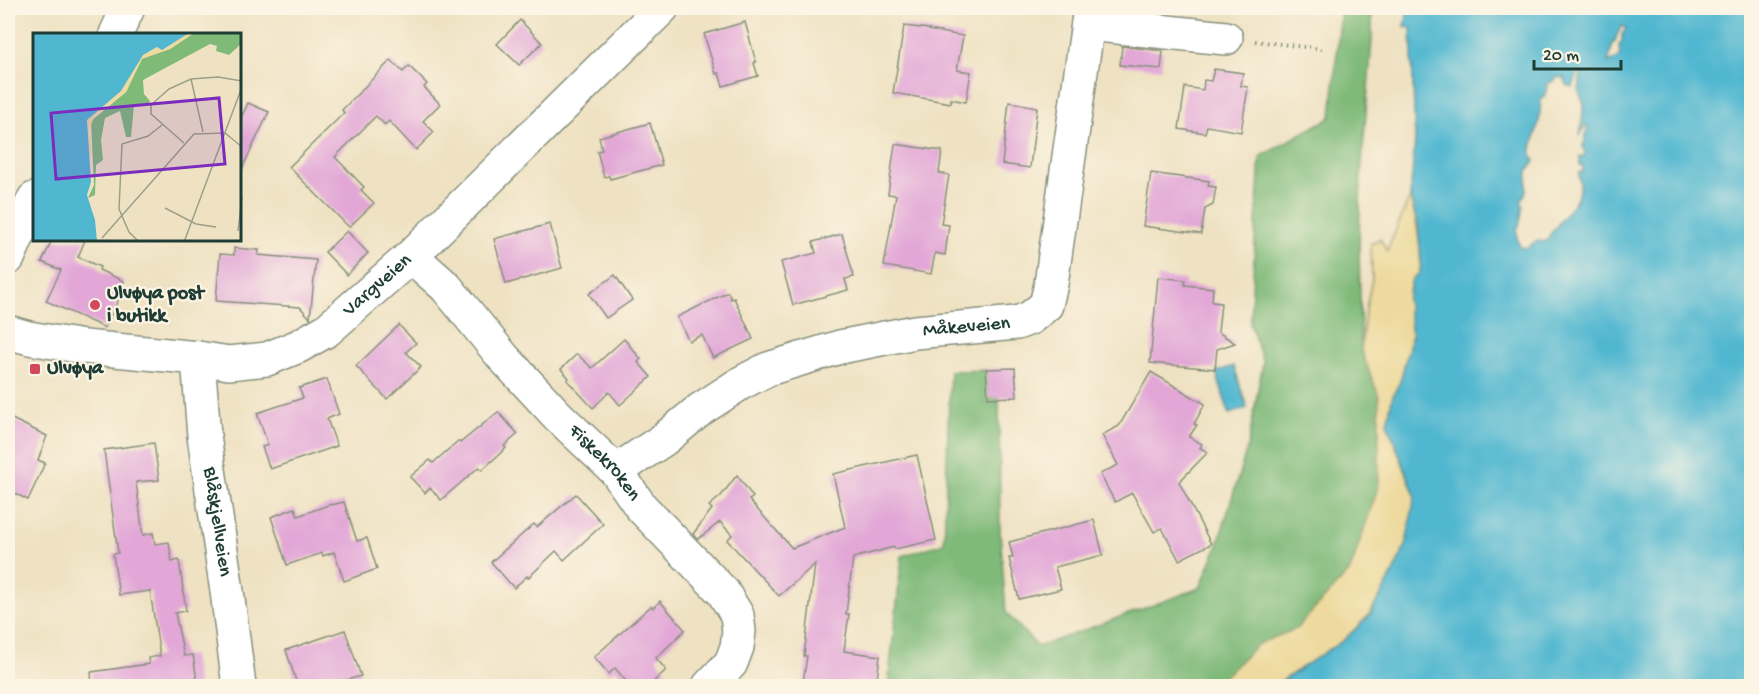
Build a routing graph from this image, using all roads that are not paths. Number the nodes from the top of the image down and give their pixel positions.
1 (129, 8) edge
2 (662, 8) edge
3 (1089, 16) edge
4 (116, 33) edge
5 (1226, 38) dead end
6 (33, 201) edge
7 (411, 256) junction
8 (8, 258) edge
9 (8, 332) edge
10 (198, 358) junction
11 (616, 471) junction
12 (239, 687) edge
13 (709, 687) edge

1 - 4 street
2 - 7 street, Vargveien
3 - 5 street
3 - 11 street, Måkeveien
6 - 8 street
7 - 10 street, Vargveien
7 - 11 street, Fiskekroken
9 - 10 street, Vargveien
10 - 12 street, Blåskjellveien
11 - 13 street, Fiskekroken

